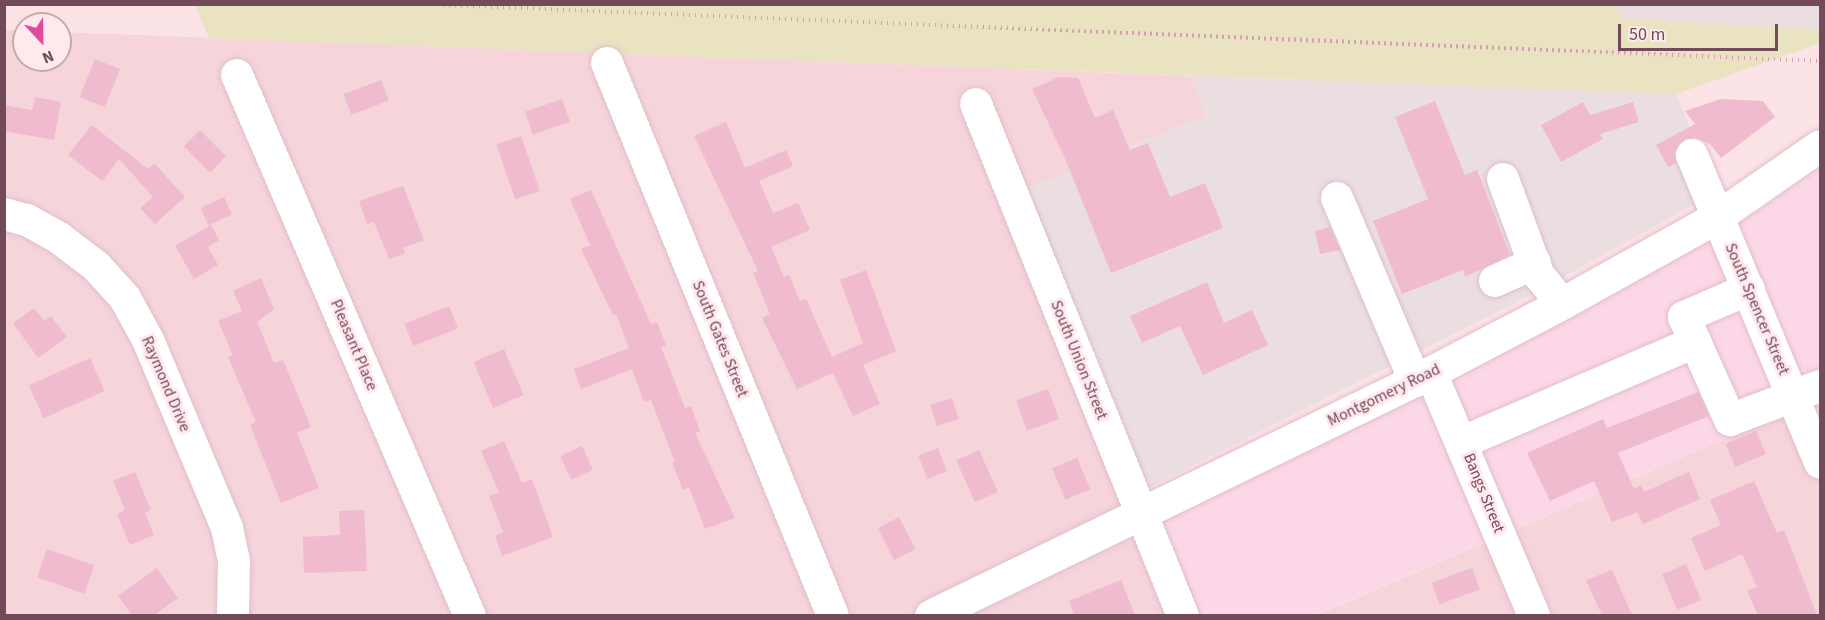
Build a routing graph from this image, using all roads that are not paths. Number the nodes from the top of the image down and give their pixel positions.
1 (607, 63) dead end
2 (237, 75) dead end
3 (976, 104) dead end
4 (1821, 146) edge
5 (1692, 155) dead end
6 (1503, 179) dead end
7 (1338, 198) dead end
8 (4, 214) edge
9 (1719, 217) junction
10 (1535, 263) junction
11 (1495, 280) dead end
12 (1749, 289) junction
13 (1562, 304) junction
14 (1695, 342) junction
15 (1423, 377) junction
16 (1807, 391) edge
17 (1463, 442) junction
18 (1821, 462) edge
19 (1141, 513) junction
20 (232, 615) edge
21 (470, 615) edge
22 (832, 615) edge
23 (931, 615) edge
24 (1183, 615) edge
25 (1534, 615) edge

1 - 22 street, South Gates Street
2 - 21 street, Pleasant Place
3 - 19 street, South Union Street
4 - 9 street, Montgomery Road
5 - 9 street, South Spencer Street
6 - 10 street
7 - 15 street, Bangs Street
8 - 20 street, Raymond Drive
9 - 12 street, South Spencer Street
9 - 13 street, Montgomery Road
10 - 11 street
10 - 13 street
12 - 14 street
12 - 16 street, South Spencer Street
13 - 15 street, Montgomery Road
14 - 16 street
14 - 17 street
15 - 17 street, Bangs Street
15 - 19 street, Montgomery Road
16 - 18 street, South Spencer Street
17 - 25 street, Bangs Street
19 - 23 street, Montgomery Road
19 - 24 street, South Union Street

